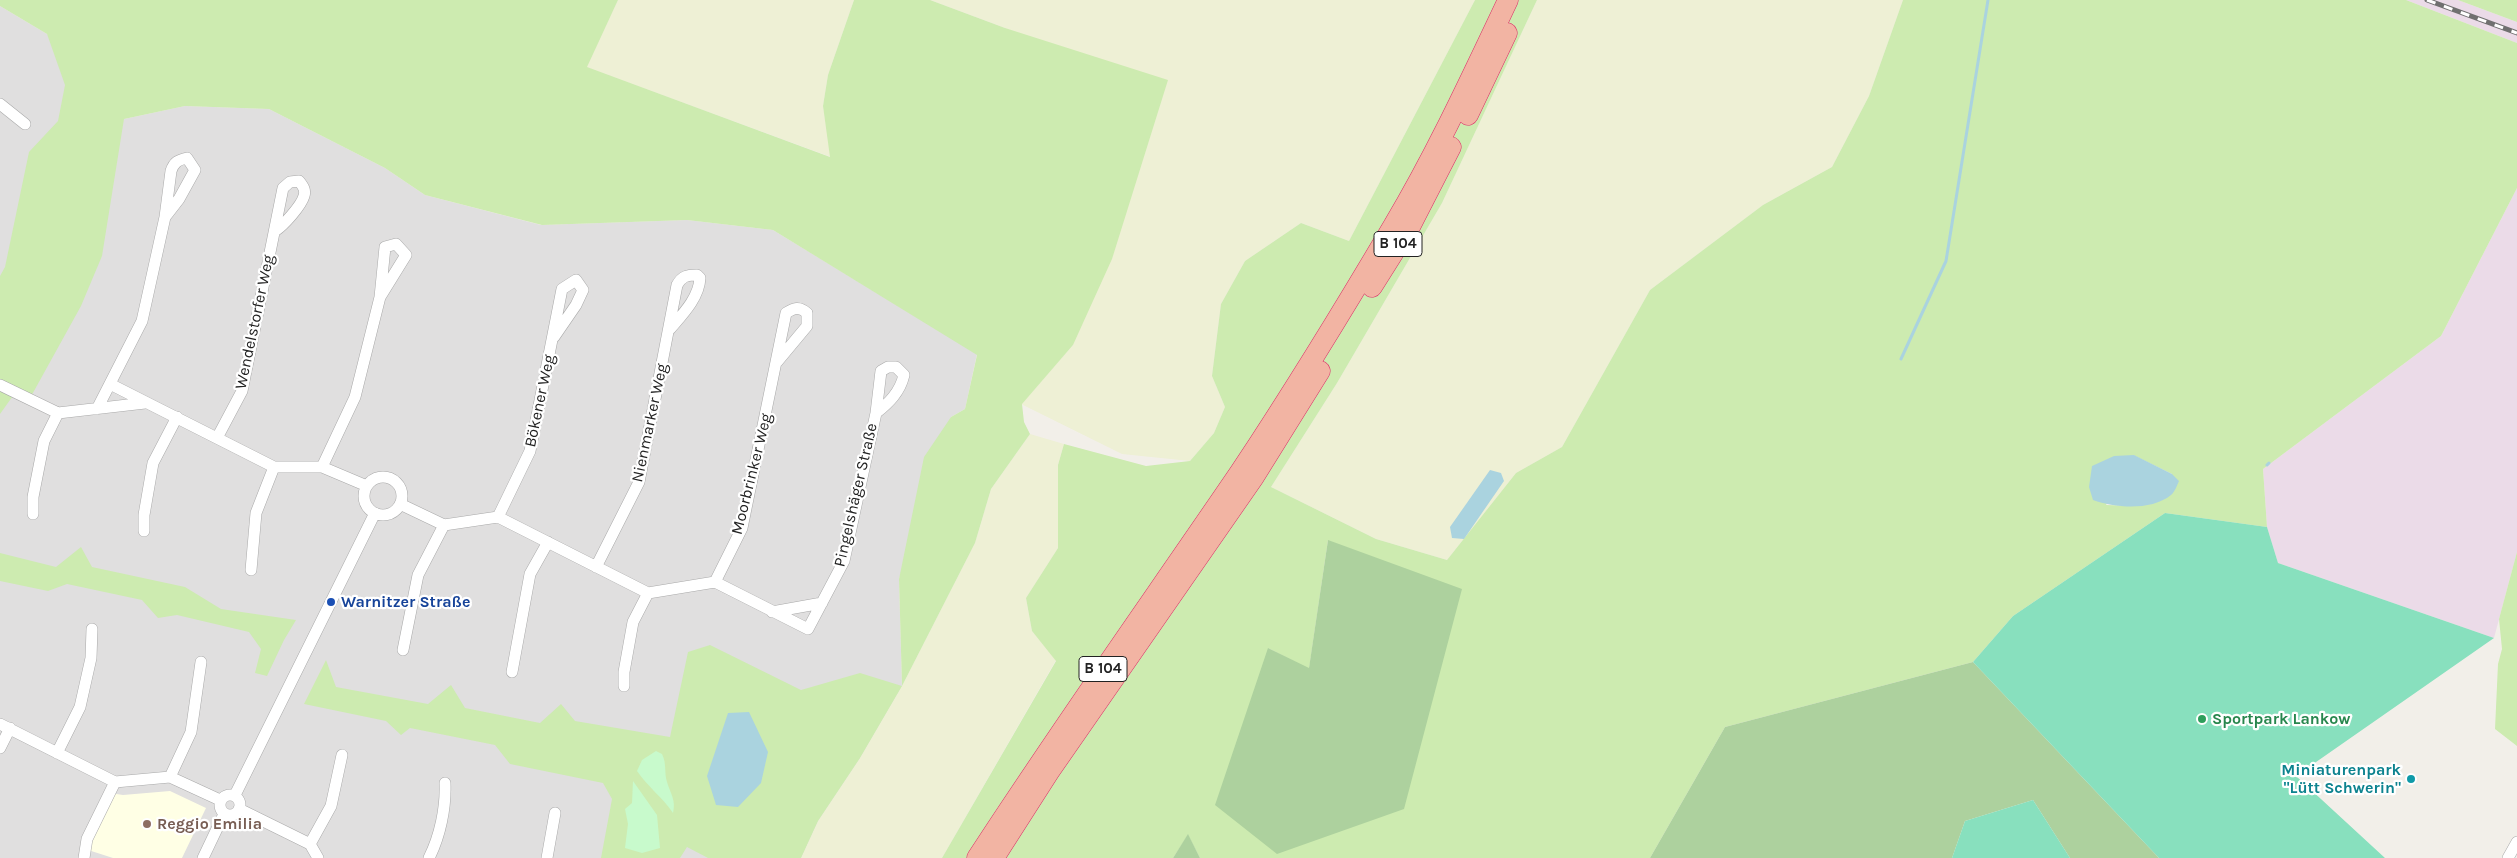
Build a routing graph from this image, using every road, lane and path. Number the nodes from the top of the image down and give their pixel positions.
1 (1508, 0) edge
2 (1521, 0) edge
3 (0, 104) edge
4 (25, 124) dead end
5 (166, 217) dead end
6 (275, 231) dead end
7 (380, 297) dead end
8 (670, 329) dead end
9 (554, 337) dead end
10 (777, 362) dead end
11 (110, 384) junction
12 (0, 385) edge
13 (146, 403) junction
14 (97, 409) junction
15 (58, 413) junction
16 (876, 413) dead end
17 (177, 417) junction
18 (217, 438) junction
19 (274, 467) junction
20 (322, 467) junction
21 (1243, 480) junction
22 (367, 486) junction
23 (400, 504) junction
24 (375, 513) junction
25 (33, 514) dead end
26 (498, 517) junction
27 (444, 525) junction
28 (144, 531) dead end
29 (548, 542) junction
30 (596, 567) junction
31 (251, 570) dead end
32 (715, 582) junction
33 (648, 593) junction
34 (822, 603) junction
35 (772, 612) junction
36 (92, 630) dead end
37 (403, 650) dead end
38 (201, 662) dead end
39 (512, 672) dead end
40 (624, 686) dead end
41 (5, 726) edge
42 (0, 748) edge
43 (57, 753) junction
44 (342, 755) dead end
45 (170, 777) junction
46 (115, 782) junction
47 (445, 783) dead end
48 (235, 795) junction
49 (220, 800) junction
50 (239, 809) junction
51 (555, 813) dead end
52 (224, 814) junction
53 (2517, 842) edge
54 (310, 844) junction
55 (84, 858) edge
56 (203, 858) edge
57 (318, 858) edge
58 (429, 858) edge
59 (547, 858) edge
60 (977, 858) edge
61 (994, 858) edge
62 (2508, 858) edge

1 - 21 highway, B 104
2 - 21 highway, B 104
3 - 4 street
5 - 11 street
6 - 18 street, Wendelstorfer Weg
7 - 20 street
8 - 30 street, Nienmarker Weg
9 - 26 street, Bökener Weg
10 - 32 street, Moorbrinker Weg
11 - 13 street
11 - 14 street
12 - 15 street
13 - 14 street
13 - 17 street
14 - 15 street
15 - 25 street
16 - 34 street, Pingelshäger Straße
17 - 18 street
17 - 28 street
18 - 19 street
19 - 20 street
19 - 31 street
20 - 22 street
21 - 60 highway, B 104
21 - 61 highway, B 104
22 - 23 street
22 - 24 street
23 - 24 street
23 - 27 street
24 - 48 street
26 - 27 street
26 - 29 street
27 - 37 street
29 - 30 street
29 - 39 street
30 - 33 street
32 - 33 street
32 - 35 street, Pingelshäger Straße
33 - 40 street
34 - 35 street
34 - 35 street, Pingelshäger Straße
36 - 43 street
38 - 45 street
41 - 42 street
41 - 43 street
43 - 46 street
44 - 54 street
45 - 46 street
45 - 49 street
46 - 55 street
47 - 58 street
48 - 49 street
48 - 50 street
49 - 52 street
50 - 52 street
50 - 54 street
51 - 59 street
52 - 56 street
53 - 62 street
54 - 57 street

